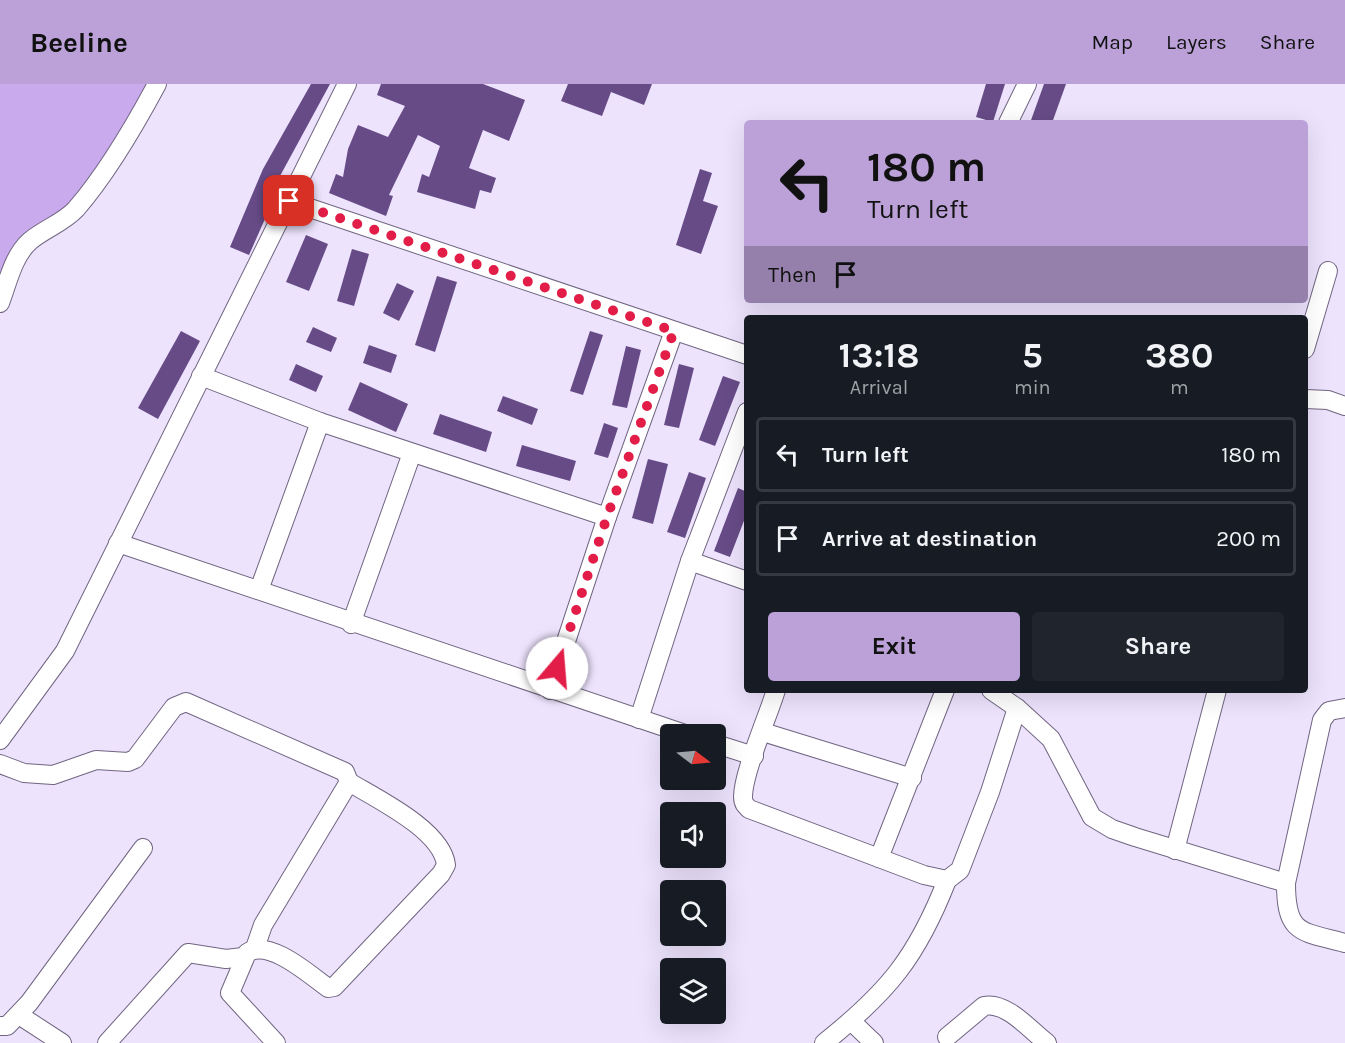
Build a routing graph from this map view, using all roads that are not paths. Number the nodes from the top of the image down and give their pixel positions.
1 (157, 84) edge
2 (347, 84) edge
3 (1027, 84) edge
4 (1009, 120) edge
5 (289, 201) junction
6 (1328, 271) dead end
7 (0, 303) edge
8 (674, 331) junction
9 (1308, 339) edge
10 (744, 354) edge
11 (201, 376) junction
12 (1308, 399) edge
13 (1345, 406) edge
14 (744, 420) edge
15 (320, 422) junction
16 (412, 453) junction
17 (607, 517) junction
18 (118, 543) junction
19 (690, 561) junction
20 (744, 580) edge
21 (259, 590) junction
22 (351, 624) junction
23 (550, 690) junction
24 (775, 693) edge
25 (944, 693) edge
26 (995, 693) edge
27 (1216, 693) edge
28 (1017, 708) junction
29 (1345, 708) edge
30 (639, 719) junction
31 (660, 726) edge
32 (763, 732) junction
33 (0, 740) edge
34 (726, 747) edge
35 (754, 756) junction
36 (0, 764) edge
37 (912, 778) junction
38 (349, 782) junction
39 (143, 848) dead end
40 (1175, 850) junction
41 (879, 858) junction
42 (946, 880) junction
43 (1286, 884) junction
44 (1345, 943) edge
45 (249, 953) junction
46 (19, 1015) junction
47 (851, 1020) junction
48 (0, 1026) edge
49 (947, 1037) dead end
50 (62, 1043) edge
51 (107, 1043) edge
52 (276, 1043) edge
53 (824, 1043) edge
54 (874, 1043) edge
55 (1047, 1043) edge

1 - 7 street
2 - 5 street
3 - 4 street
5 - 8 street
5 - 11 street
6 - 9 street
8 - 10 street
8 - 17 street
11 - 15 street
11 - 18 street
12 - 13 street
14 - 19 street
15 - 16 street
15 - 21 street
16 - 17 street
16 - 22 street
17 - 23 street
18 - 21 street
18 - 33 street
19 - 20 street
19 - 30 street
21 - 22 street
22 - 23 street
23 - 30 street
24 - 32 street
25 - 37 street
26 - 28 street
27 - 40 street
28 - 40 street
28 - 42 street
29 - 43 street
30 - 31 street
32 - 35 street
32 - 37 street
34 - 35 street
35 - 41 street
36 - 38 street
37 - 41 street
38 - 45 street
38 - 45 street
39 - 46 street
40 - 43 street
41 - 42 street
42 - 47 street
43 - 44 street
45 - 51 street
45 - 52 street
46 - 48 street
46 - 50 street
47 - 53 street
47 - 54 street
49 - 55 street

